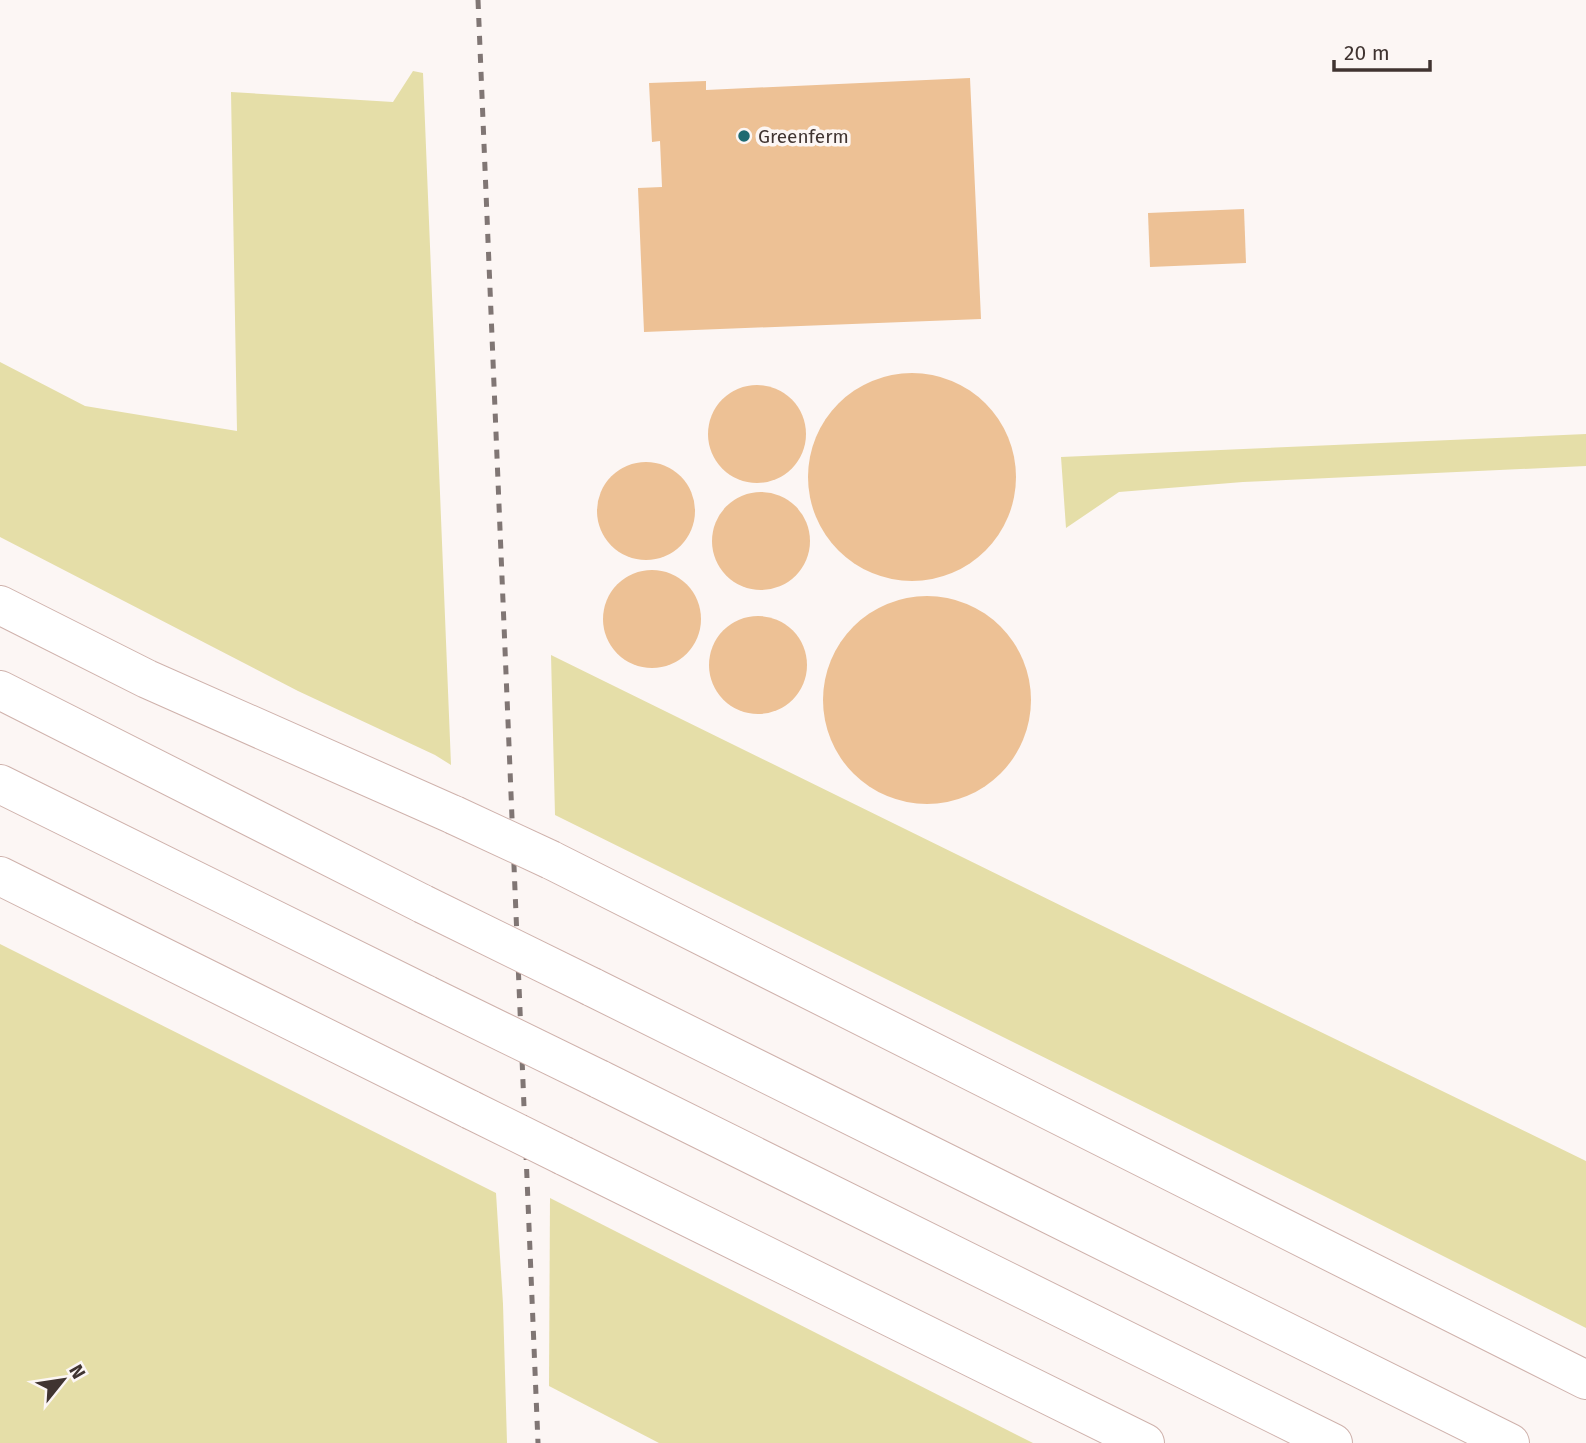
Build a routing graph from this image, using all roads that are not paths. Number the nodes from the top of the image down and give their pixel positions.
1 (0, 576) edge
2 (0, 605) edge
3 (147, 679) junction
4 (0, 690) edge
5 (0, 784) edge
6 (0, 876) edge
7 (1586, 1380) edge
8 (1145, 1443) edge
9 (1333, 1443) edge
10 (1510, 1443) edge

1 - 3 highway
2 - 3 highway
3 - 7 highway, bridge
4 - 10 highway, bridge
5 - 9 highway, bridge
6 - 8 highway, bridge

